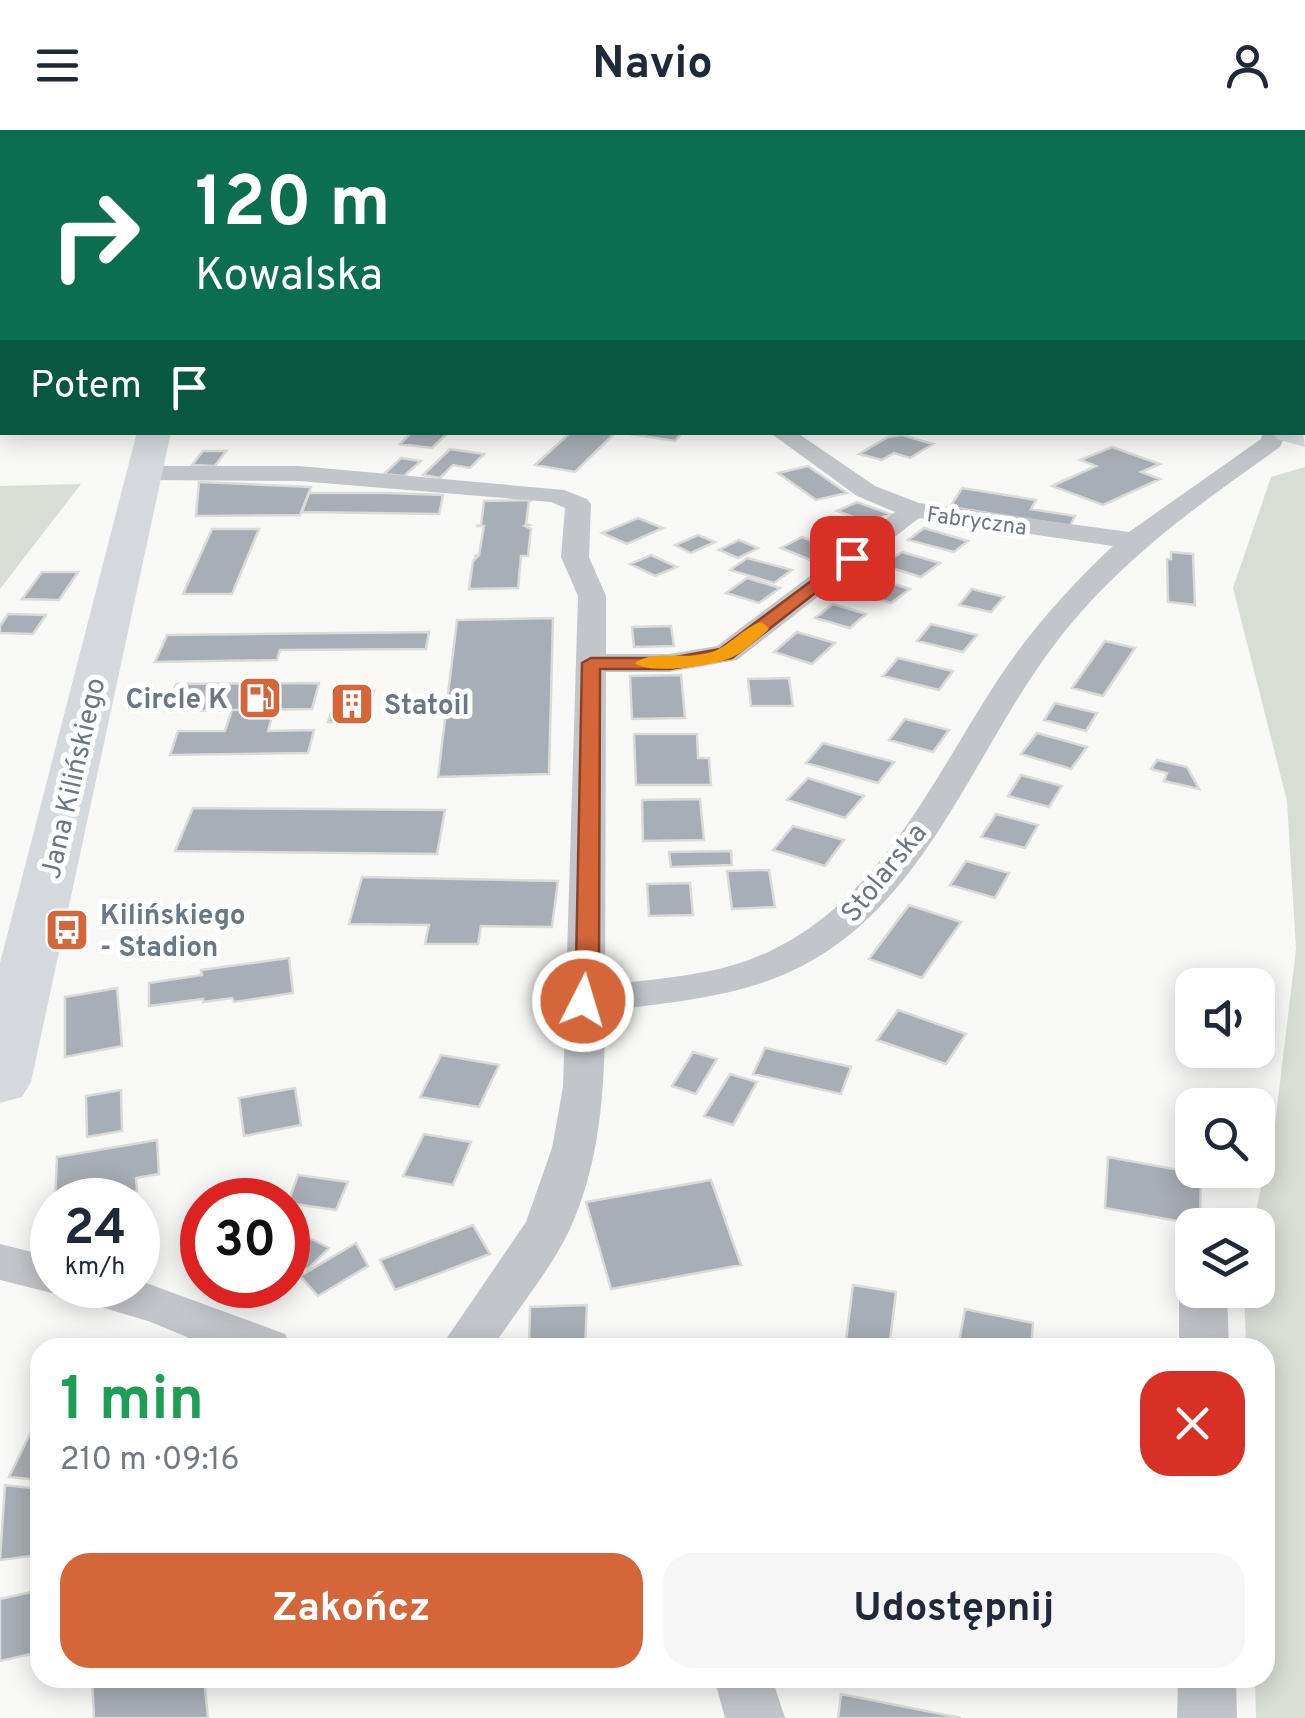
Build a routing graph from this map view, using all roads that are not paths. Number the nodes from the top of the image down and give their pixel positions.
1 (153, 435) edge
2 (784, 435) edge
3 (1275, 435) edge
4 (145, 473) junction
5 (914, 510) junction
6 (1135, 541) junction
7 (591, 663) junction
8 (583, 1001) junction
9 (0, 1082) edge
10 (0, 1262) edge
11 (30, 1270) edge
12 (160, 1305) edge
13 (1203, 1308) edge
14 (242, 1338) edge
15 (472, 1338) edge
16 (1204, 1338) edge
17 (747, 1688) edge
18 (1207, 1688) edge
19 (755, 1718) edge
20 (1207, 1718) edge

1 - 4 main road, Jana Kilińskiego
2 - 5 street, Fabryczna
3 - 6 street, Stolarska
4 - 7 street
4 - 9 main road, Jana Kilińskiego
5 - 6 street, Fabryczna
5 - 7 street
6 - 8 street, Stolarska
7 - 8 street
8 - 15 street
10 - 11 street
12 - 14 street
13 - 16 street
17 - 19 street
18 - 20 street

